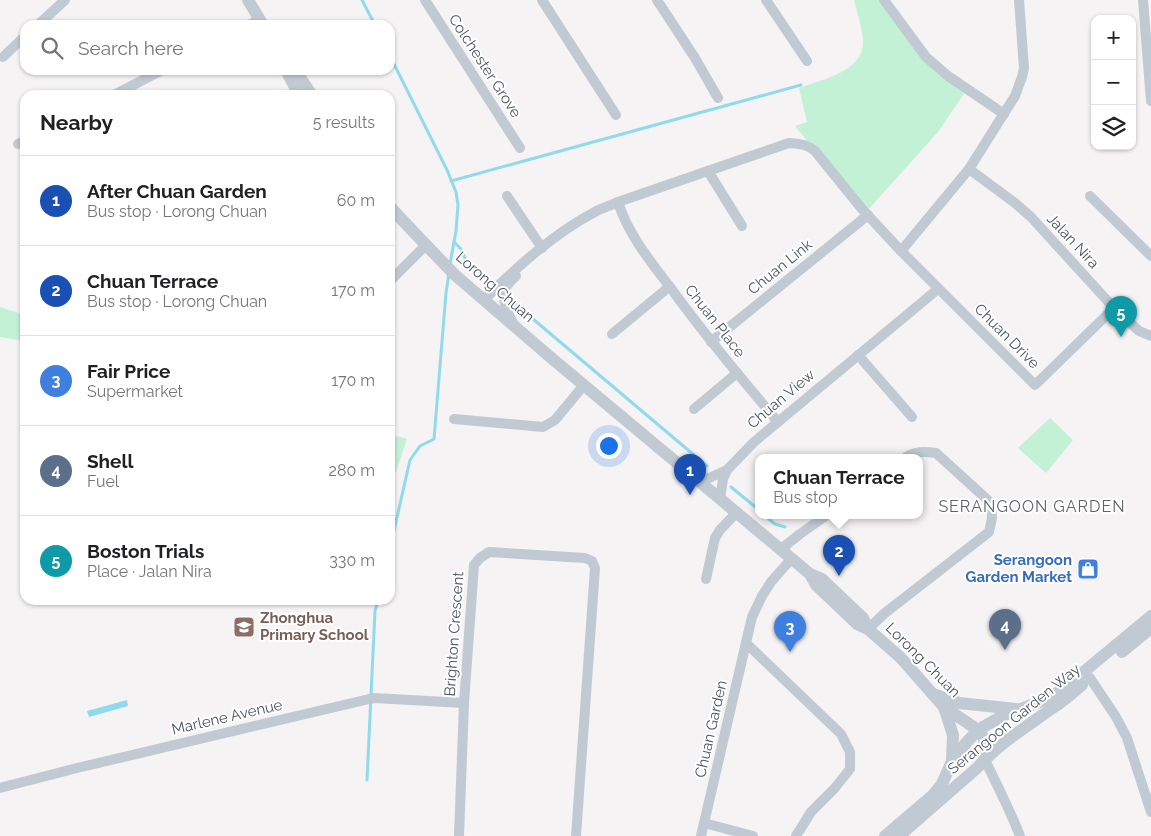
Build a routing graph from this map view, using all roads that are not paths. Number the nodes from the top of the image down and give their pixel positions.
1 (65, 0) edge
2 (248, 0) edge
3 (425, 0) edge
4 (542, 0) edge
5 (657, 0) edge
6 (766, 0) edge
7 (884, 0) edge
8 (1019, 0) edge
9 (1143, 0) edge
10 (1148, 18) edge
11 (43, 20) edge
12 (256, 20) edge
13 (20, 41) edge
14 (3, 57) dead end
15 (807, 61) dead end
16 (152, 75) edge
17 (289, 75) edge
18 (298, 75) edge
19 (124, 90) edge
20 (297, 90) edge
21 (309, 90) edge
22 (718, 98) dead end
23 (1151, 101) edge
24 (1004, 114) junction
25 (616, 115) dead end
26 (520, 148) dead end
27 (969, 169) junction
28 (708, 171) junction
29 (507, 196) dead end
30 (1090, 196) dead end
31 (618, 202) junction
32 (395, 212) edge
33 (868, 215) junction
34 (742, 226) dead end
35 (426, 245) junction
36 (542, 248) junction
37 (900, 250) junction
38 (1151, 256) edge
39 (524, 262) junction
40 (395, 276) edge
41 (669, 287) junction
42 (938, 288) junction
43 (484, 300) junction
44 (1114, 308) junction
45 (513, 325) junction
46 (612, 334) dead end
47 (1151, 336) edge
48 (711, 342) junction
49 (858, 355) junction
50 (737, 373) junction
51 (584, 385) junction
52 (694, 409) dead end
53 (912, 417) dead end
54 (454, 419) dead end
55 (778, 422) junction
56 (910, 454) edge
57 (727, 470) junction
58 (700, 482) junction
59 (720, 499) junction
60 (737, 512) junction
61 (821, 519) edge
62 (782, 549) junction
63 (792, 558) junction
64 (706, 579) dead end
65 (1151, 616) edge
66 (1151, 628) edge
67 (868, 629) junction
68 (746, 643) junction
69 (1090, 678) junction
70 (933, 694) junction
71 (464, 703) junction
72 (944, 707) junction
73 (1019, 709) junction
74 (1024, 728) junction
75 (981, 734) junction
76 (985, 760) junction
77 (952, 761) junction
78 (0, 788) edge
79 (1151, 812) edge
80 (704, 823) junction
81 (458, 836) edge
82 (576, 836) edge
83 (701, 836) edge
84 (753, 836) edge
85 (796, 836) edge
86 (885, 836) edge
87 (899, 836) edge
88 (1020, 836) edge

1 - 11 street
2 - 12 street
3 - 26 street, Colchester Grove
4 - 25 street
5 - 22 street
6 - 15 street
7 - 24 street
8 - 24 street
9 - 10 street
10 - 23 street
13 - 14 street
16 - 19 street
17 - 20 street
18 - 21 street
24 - 27 street
27 - 37 street
27 - 44 street, Jalan Nira
28 - 31 street, Chuan Drive
28 - 33 street, Chuan Drive
28 - 34 street
29 - 36 street
30 - 38 street
31 - 36 street, Chuan Drive
31 - 41 street, Chuan Place
32 - 35 street, Lorong Chuan
33 - 37 street, Chuan Drive
33 - 48 street, Chuan Link
35 - 40 street
35 - 43 street, Lorong Chuan
36 - 39 street, Chuan Drive
37 - 42 street, Chuan Drive
39 - 43 street, Chuan Drive
39 - 45 street
41 - 46 street, Chuan Place
41 - 48 street, Chuan Place
42 - 44 street, Chuan Drive
42 - 49 street, Chuan View
43 - 45 street, Lorong Chuan
44 - 47 street, Jalan Nira
45 - 51 street, Lorong Chuan
48 - 50 street, Chuan Place
49 - 53 street
49 - 55 street, Chuan View
50 - 52 street, Chuan Place
50 - 55 street, Chuan Place
51 - 54 street
51 - 58 street, Lorong Chuan
55 - 57 street, Chuan View
56 - 67 street
57 - 58 street, Chuan View
57 - 59 street, Chuan View
58 - 59 street, Lorong Chuan
59 - 60 street, Lorong Chuan
60 - 62 street, Lorong Chuan
60 - 64 street
61 - 62 street
62 - 63 street, Lorong Chuan
63 - 67 street, Lorong Chuan
63 - 68 street, Chuan Garden
65 - 73 street, Serangoon Garden Way
66 - 69 street, Serangoon Garden Way
67 - 70 street, Lorong Chuan
68 - 80 street, Chuan Garden
68 - 85 street
69 - 74 street, Serangoon Garden Way
69 - 79 street
70 - 72 street, Lorong Chuan
70 - 73 street
71 - 78 street, Marlene Avenue
71 - 81 street, Brighton Crescent
71 - 82 street, Brighton Crescent
72 - 75 street, Lorong Chuan
72 - 77 street
73 - 75 street, Serangoon Garden Way
74 - 75 street
74 - 76 street, Serangoon Garden Way
75 - 76 street
75 - 77 street, Serangoon Garden Way
76 - 87 street, Serangoon Garden Way
76 - 88 street
77 - 86 street, Serangoon Garden Way
80 - 83 street, Chuan Garden
80 - 84 street

